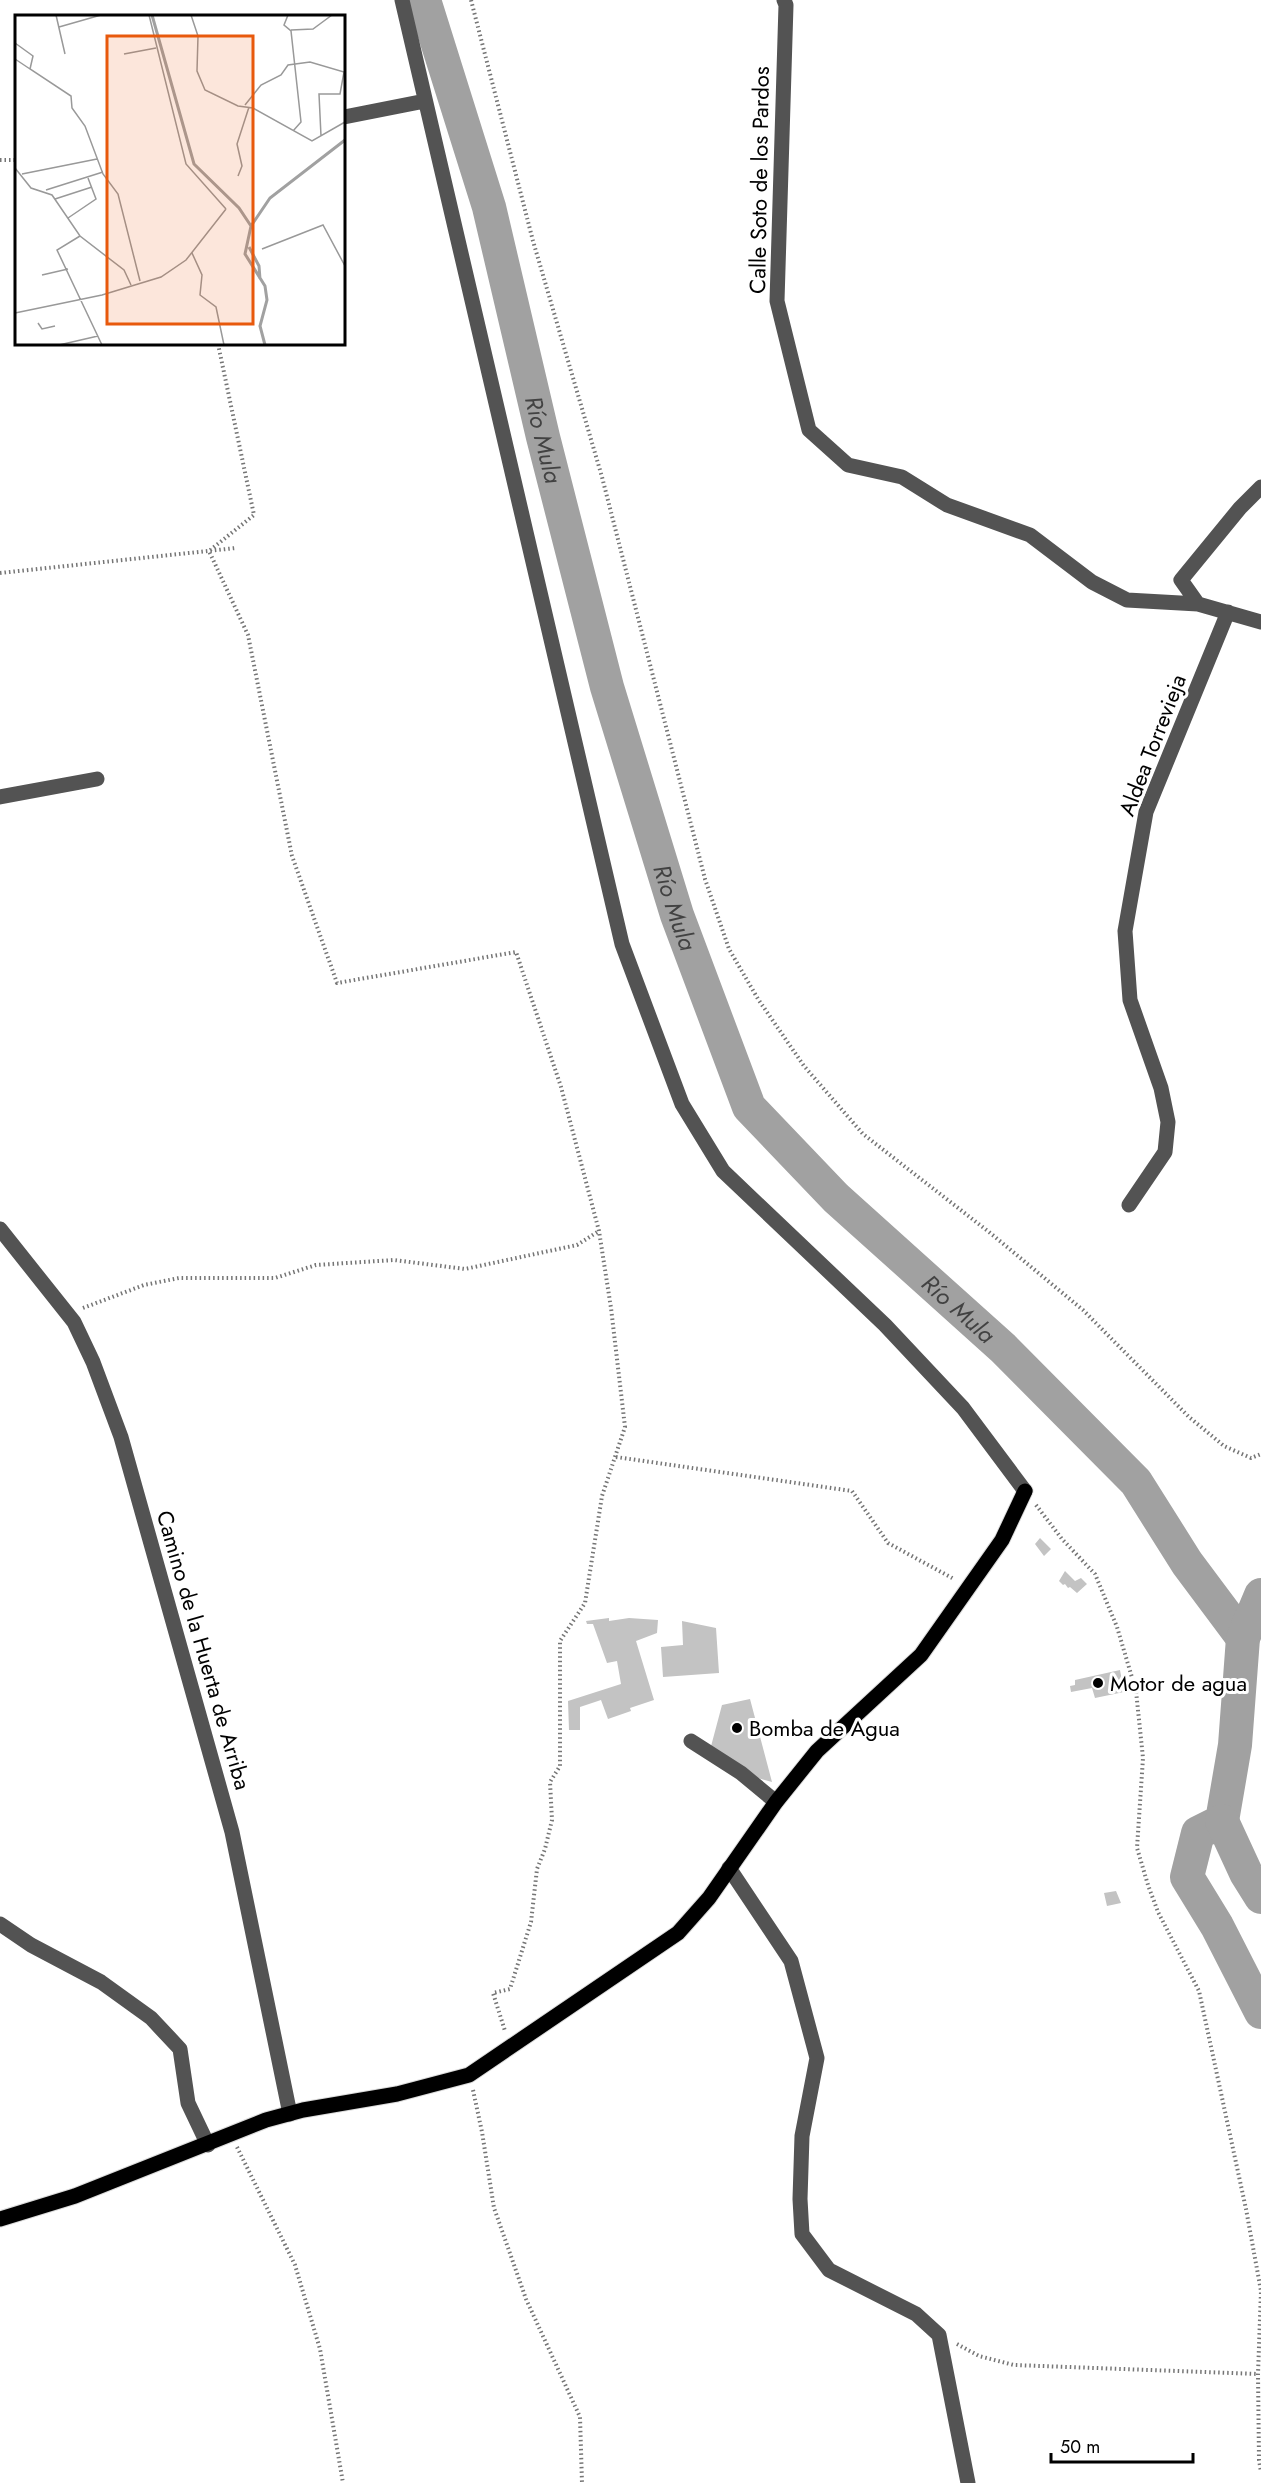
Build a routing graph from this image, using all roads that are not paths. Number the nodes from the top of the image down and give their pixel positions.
1 (402, 0) edge
2 (784, 0) edge
3 (425, 101) junction
4 (345, 117) edge
5 (1261, 487) edge
6 (1198, 604) junction
7 (1228, 612) junction
8 (1261, 622) edge
9 (97, 779) dead end
10 (0, 797) edge
11 (1129, 1205) dead end
12 (0, 1229) edge
13 (1025, 1491) joint
14 (691, 1741) dead end
15 (776, 1802) junction
16 (729, 1868) junction
17 (0, 1924) edge
18 (290, 2114) junction
19 (208, 2145) junction
20 (0, 2218) edge
21 (968, 2483) edge

1 - 3 street
2 - 6 street, Calle Soto de los Pardos
3 - 4 street
3 - 13 street
5 - 6 street
6 - 7 street, Calle Soto de los Pardos
7 - 8 street, Calle Soto de los Pardos
7 - 11 street, Aldea Torrevieja
9 - 10 street
12 - 18 street, Camino de la Huerta de Arriba
13 - 15 main road
14 - 15 street
15 - 16 main road
16 - 18 main road
16 - 21 street
17 - 19 street
18 - 19 main road
19 - 20 main road

